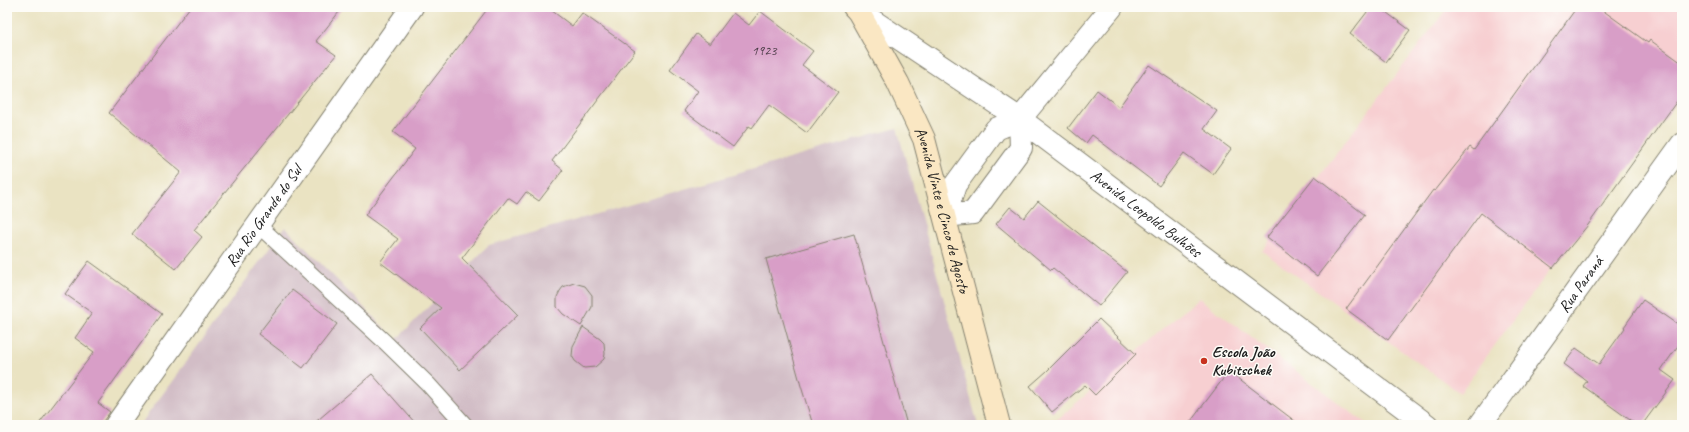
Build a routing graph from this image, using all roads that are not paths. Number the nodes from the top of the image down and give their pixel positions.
1 (412, 7) edge
2 (1112, 7) edge
3 (856, 9) edge
4 (1020, 119) junction
5 (1682, 144) edge
6 (945, 216) junction
7 (258, 225) junction
8 (116, 425) edge
9 (465, 425) edge
10 (999, 425) edge
11 (1427, 425) edge
12 (1480, 425) edge

1 - 7 street, Rua Rio Grande do Sul
2 - 4 street
3 - 4 street, Avenida Leopoldo Bulhões
3 - 6 main road, Avenida Vinte e Cinco de Agosto
4 - 6 street
4 - 6 street
4 - 11 street, Avenida Leopoldo Bulhões
5 - 12 street, Rua Paraná
6 - 10 main road, Avenida Vinte e Cinco de Agosto
7 - 8 street, Rua Rio Grande do Sul
7 - 9 lane

